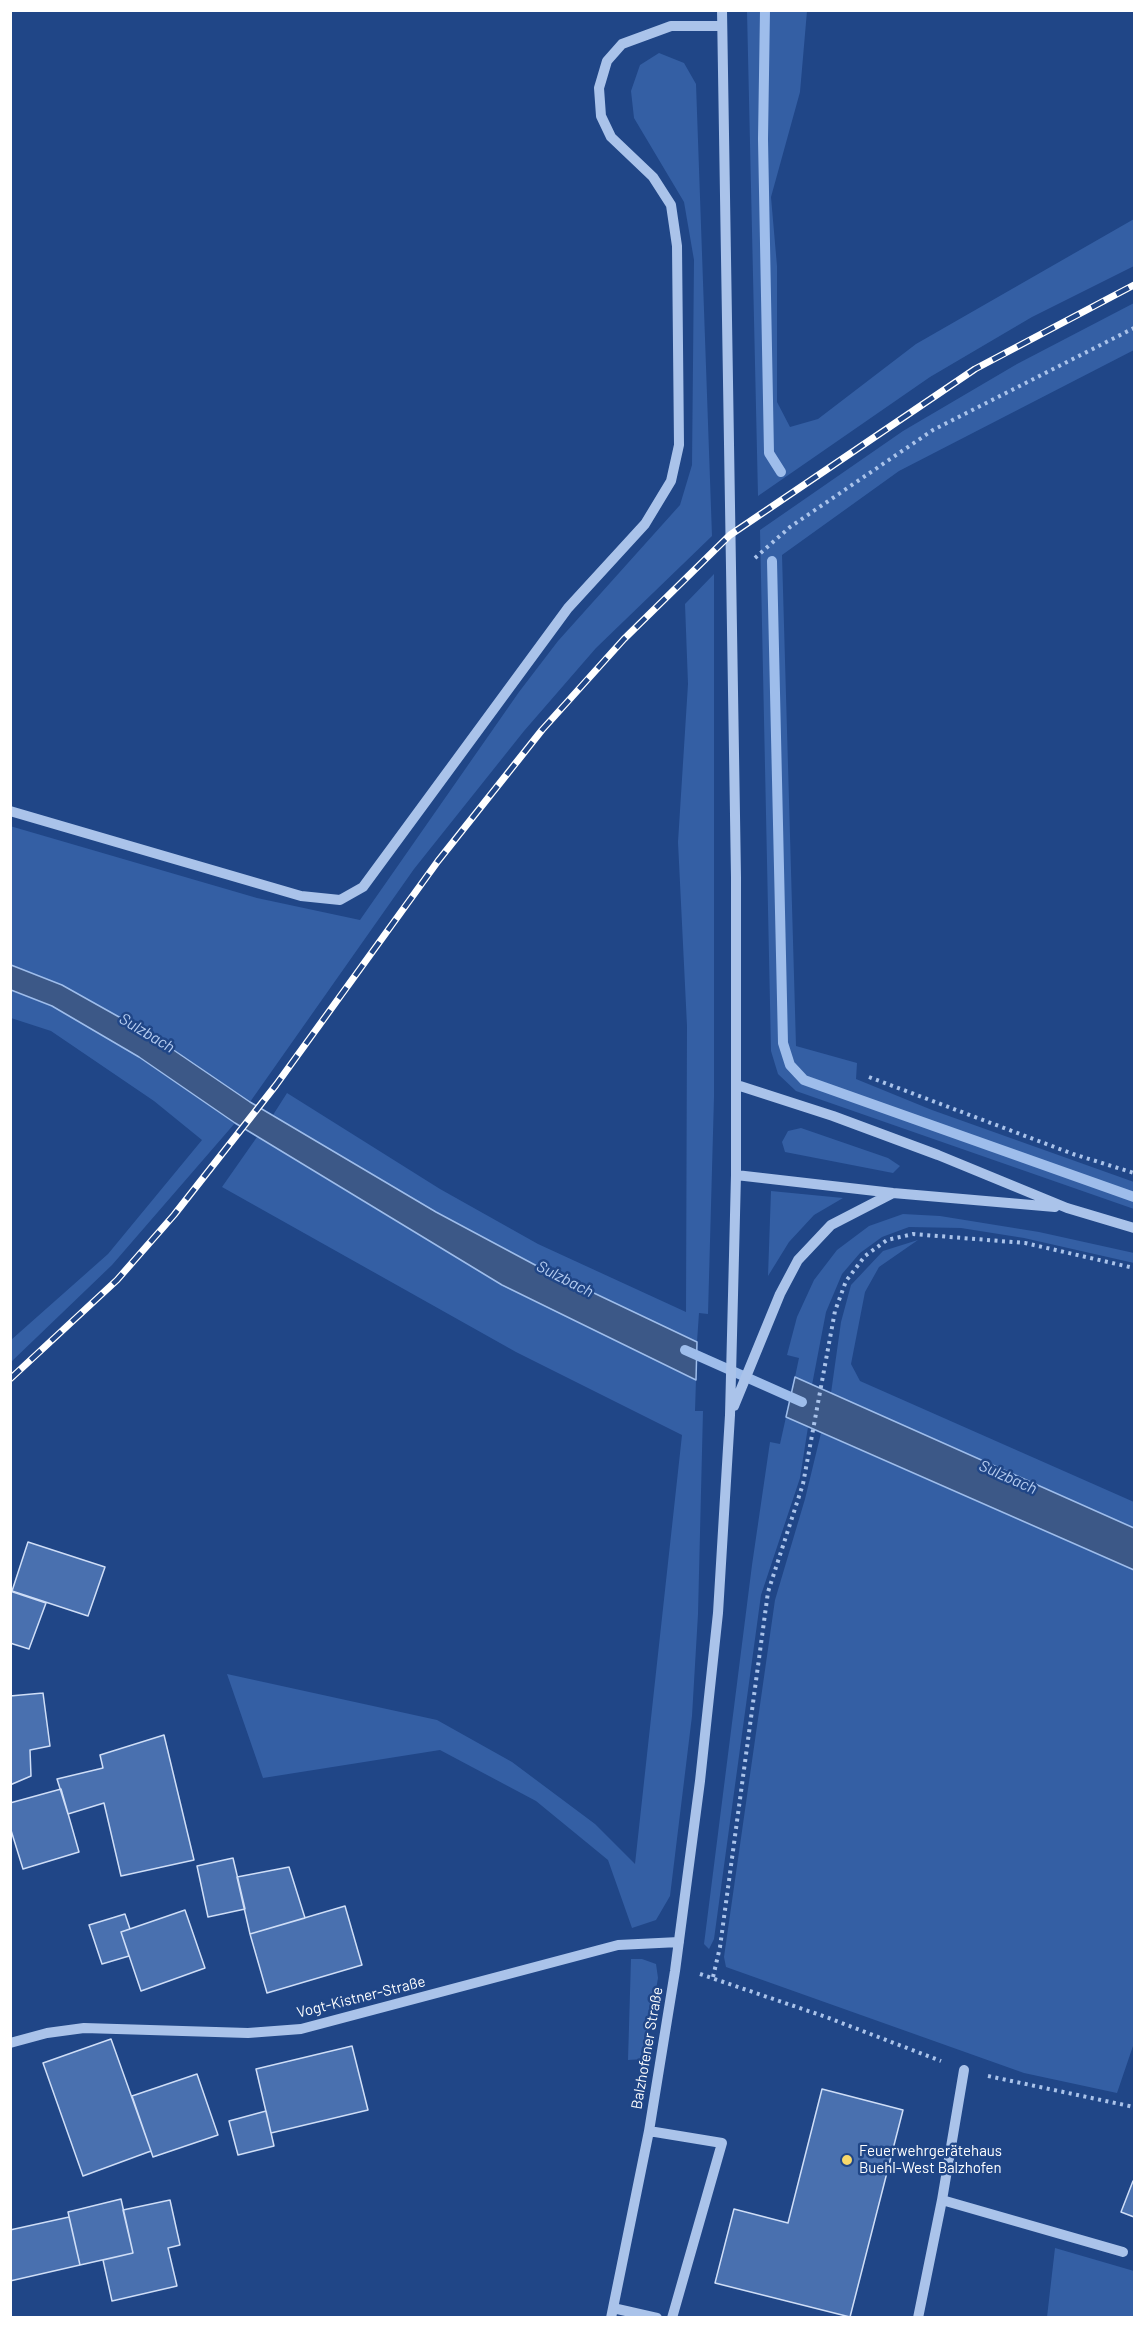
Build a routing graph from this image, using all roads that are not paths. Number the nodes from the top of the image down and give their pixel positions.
1 (722, 10) edge
2 (722, 26) junction
3 (10, 812) edge
4 (737, 1085) junction
5 (736, 1175) junction
6 (892, 1193) junction
7 (1066, 1208) junction
8 (1134, 1228) edge
9 (730, 1415) junction
10 (679, 1942) junction
11 (10, 2043) edge
12 (964, 2070) road end
13 (648, 2131) junction
14 (942, 2199) junction
15 (1123, 2252) dead end
16 (612, 2313) edge
17 (657, 2318) edge
18 (672, 2318) edge
19 (918, 2318) edge

1 - 2 street, Balzhofener Straße
2 - 3 street
2 - 4 street, Balzhofener Straße
4 - 5 street, Balzhofener Straße
4 - 7 street
5 - 6 street
5 - 9 street, Balzhofener Straße
6 - 7 street
6 - 9 street
7 - 8 street
9 - 10 street, Balzhofener Straße
10 - 11 street, Vogt-Kistner-Straße
10 - 13 street, Balzhofener Straße
12 - 14 street
13 - 16 street, Balzhofener Straße
13 - 18 street
14 - 15 street
14 - 19 street
16 - 17 street

